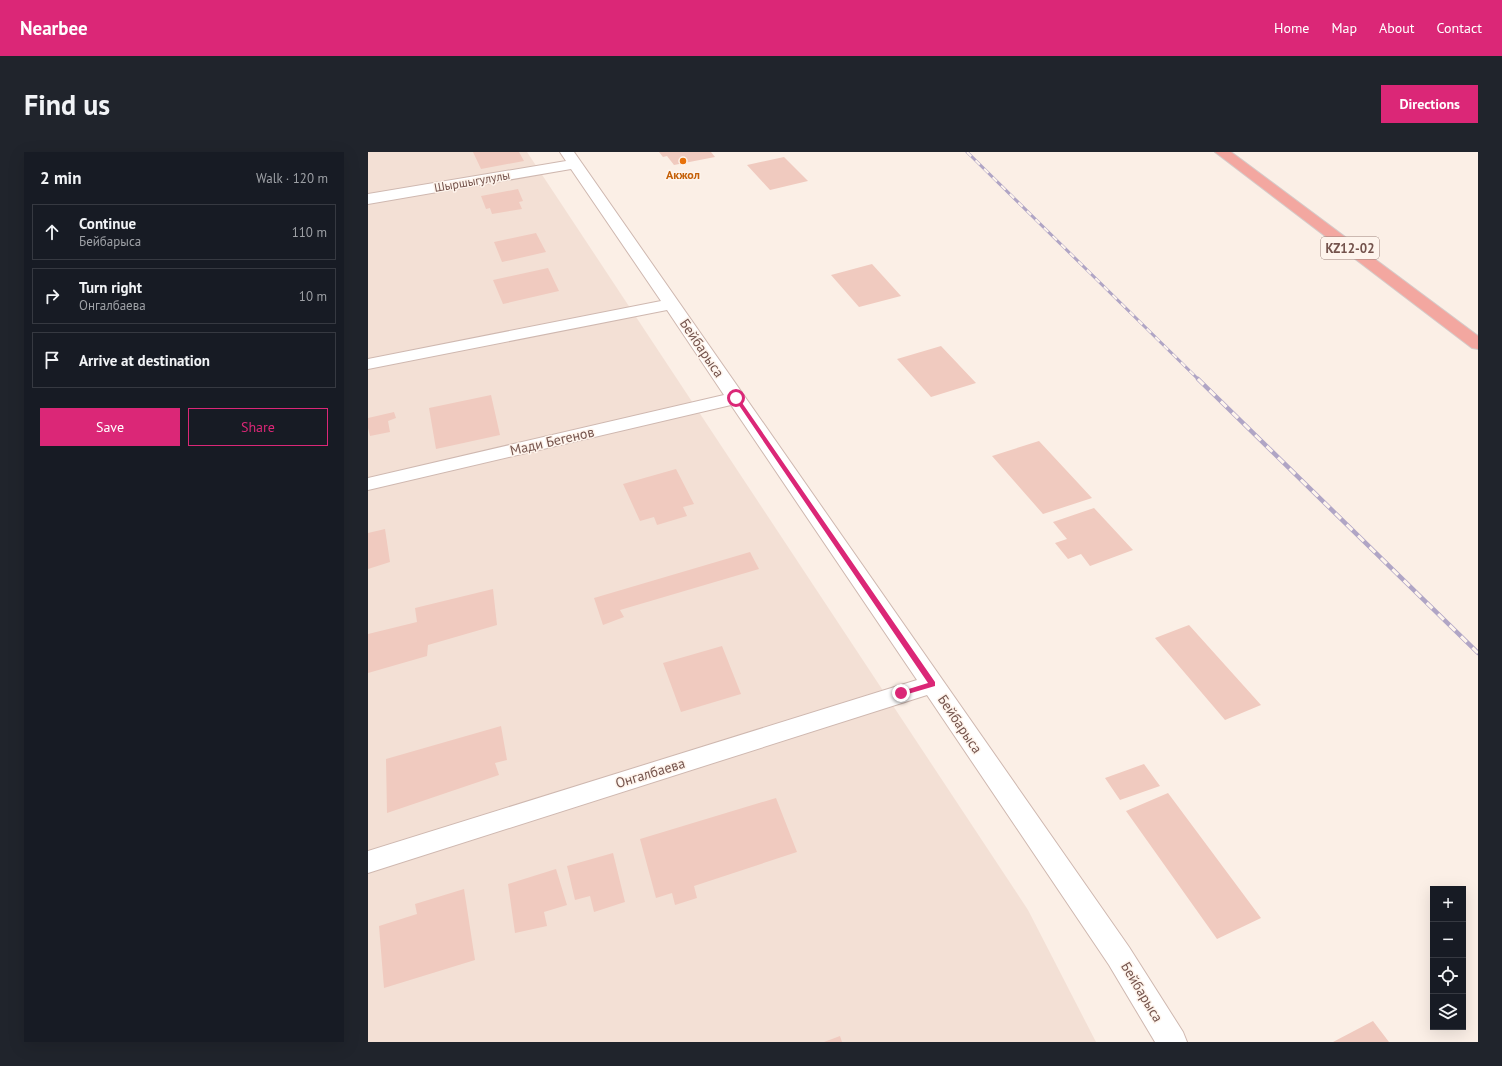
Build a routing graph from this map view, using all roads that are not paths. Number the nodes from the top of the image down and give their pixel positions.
1 (1222, 152) edge
2 (571, 158) edge
3 (368, 199) edge
4 (672, 304) junction
5 (1478, 344) edge
6 (368, 364) edge
7 (736, 398) junction
8 (368, 484) edge
9 (933, 684) junction
10 (368, 862) edge
11 (1172, 1042) edge

1 - 5 highway, KZ12-02
2 - 3 street, Шыршыгулулы
2 - 4 street, Бейбарыса
4 - 6 street
4 - 7 street, Бейбарыса
7 - 8 street, Мади Бегенов
7 - 9 street, Бейбарыса
9 - 10 street, Онгалбаева
9 - 11 street, Бейбарыса

